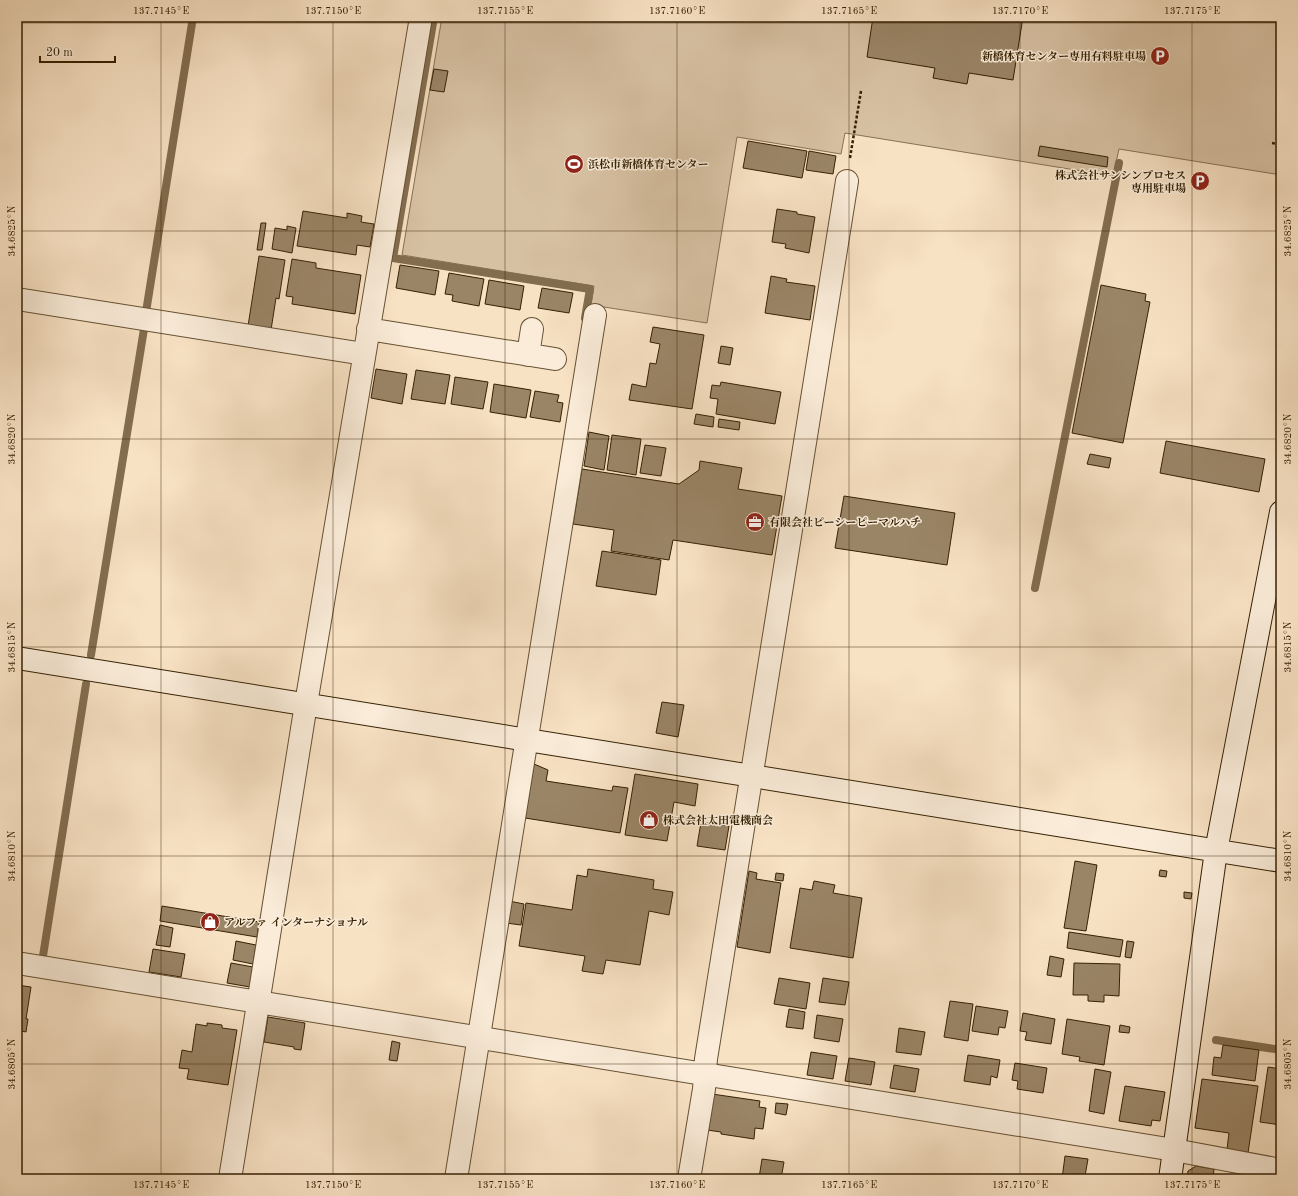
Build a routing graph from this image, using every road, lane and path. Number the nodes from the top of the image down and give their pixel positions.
1 (421, 17) edge
2 (861, 91) dead end
3 (1272, 143) dead end
4 (1281, 145) edge
5 (846, 181) joint
6 (17, 300) edge
7 (595, 315) dead end
8 (368, 329) junction
9 (532, 329) dead end
10 (364, 354) junction
11 (528, 355) junction
12 (555, 360) dead end
13 (1281, 512) edge
14 (17, 658) edge
15 (306, 704) junction
16 (527, 740) junction
17 (751, 776) junction
18 (1216, 851) junction
19 (1281, 861) edge
20 (17, 963) edge
21 (258, 1002) junction
22 (479, 1038) junction
23 (705, 1074) junction
24 (1174, 1150) junction
25 (1281, 1170) edge
26 (230, 1179) edge
27 (456, 1179) edge
28 (690, 1179) edge
29 (1170, 1179) edge

1 - 8 street
2 - 5 path
3 - 4 path
5 - 17 street
6 - 10 street
7 - 16 street
8 - 10 street
8 - 11 street
9 - 11 street
10 - 15 street
11 - 12 street
13 - 18 street
14 - 15 street
15 - 16 street
15 - 21 street
16 - 17 street
16 - 22 street
17 - 18 street
17 - 23 street
18 - 19 street
18 - 24 street
20 - 21 street
21 - 22 street
21 - 26 street
22 - 23 street
22 - 27 street
23 - 24 street
23 - 28 street
24 - 25 street
24 - 29 street

